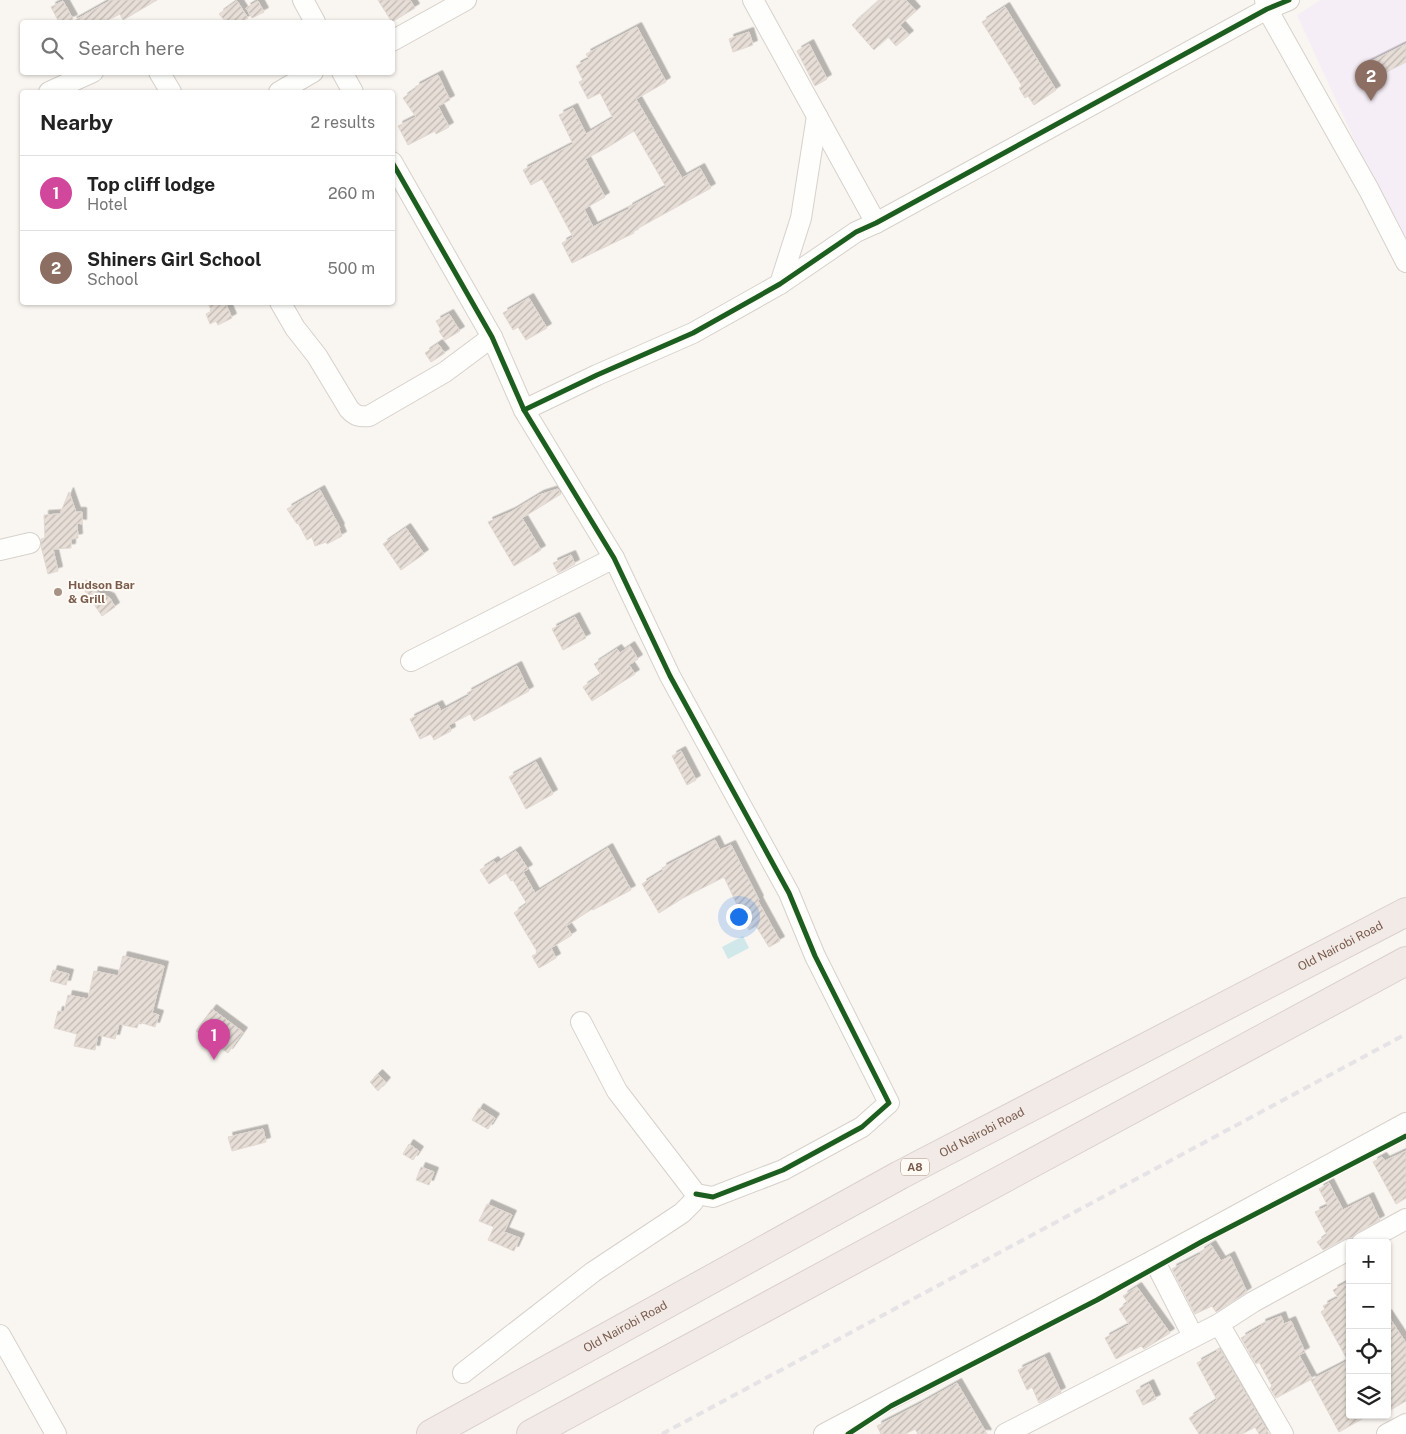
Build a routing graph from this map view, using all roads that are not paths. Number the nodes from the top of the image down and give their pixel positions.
1 (303, 0) edge
2 (466, 0) edge
3 (753, 0) edge
4 (1289, 0) edge
5 (1266, 5) edge
6 (314, 20) edge
7 (395, 39) edge
8 (86, 75) edge
9 (161, 75) edge
10 (309, 75) edge
11 (344, 75) edge
12 (52, 90) edge
13 (170, 90) edge
14 (282, 90) edge
15 (353, 90) edge
16 (817, 116) junction
17 (395, 167) edge
18 (876, 224) junction
19 (1406, 262) edge
20 (780, 284) junction
21 (282, 305) edge
22 (492, 337) junction
23 (524, 410) junction
24 (30, 543) dead end
25 (0, 550) edge
26 (614, 558) junction
27 (411, 661) dead end
28 (1406, 912) edge
29 (1406, 961) edge
30 (581, 1022) dead end
31 (1406, 1123) edge
32 (696, 1194) junction
33 (1406, 1218) edge
34 (1369, 1239) edge
35 (1346, 1252) edge
36 (1154, 1260) junction
37 (1219, 1324) junction
38 (0, 1335) edge
39 (1193, 1336) junction
40 (463, 1373) dead end
41 (1406, 1424) edge
42 (851, 1428) edge
43 (56, 1434) edge
44 (431, 1434) edge
45 (530, 1434) edge
46 (824, 1434) edge
47 (1005, 1434) edge
48 (1283, 1434) edge
49 (1387, 1434) edge

1 - 6 street
2 - 7 street
3 - 16 street
4 - 5 street
5 - 18 street
5 - 19 street
8 - 12 street
9 - 13 street
10 - 14 street
11 - 15 street
16 - 18 street
16 - 20 street
17 - 22 street
18 - 20 street
20 - 23 street
21 - 22 street
22 - 23 street
23 - 26 street
24 - 25 street
26 - 27 street
26 - 32 street
28 - 44 highway, Old Nairobi Road / A8
29 - 45 highway
30 - 32 street
31 - 36 street
32 - 40 street
33 - 34 street
35 - 37 street
36 - 39 street
36 - 42 street
37 - 39 street
37 - 48 street
38 - 43 street
39 - 47 street
41 - 49 street
42 - 46 street

